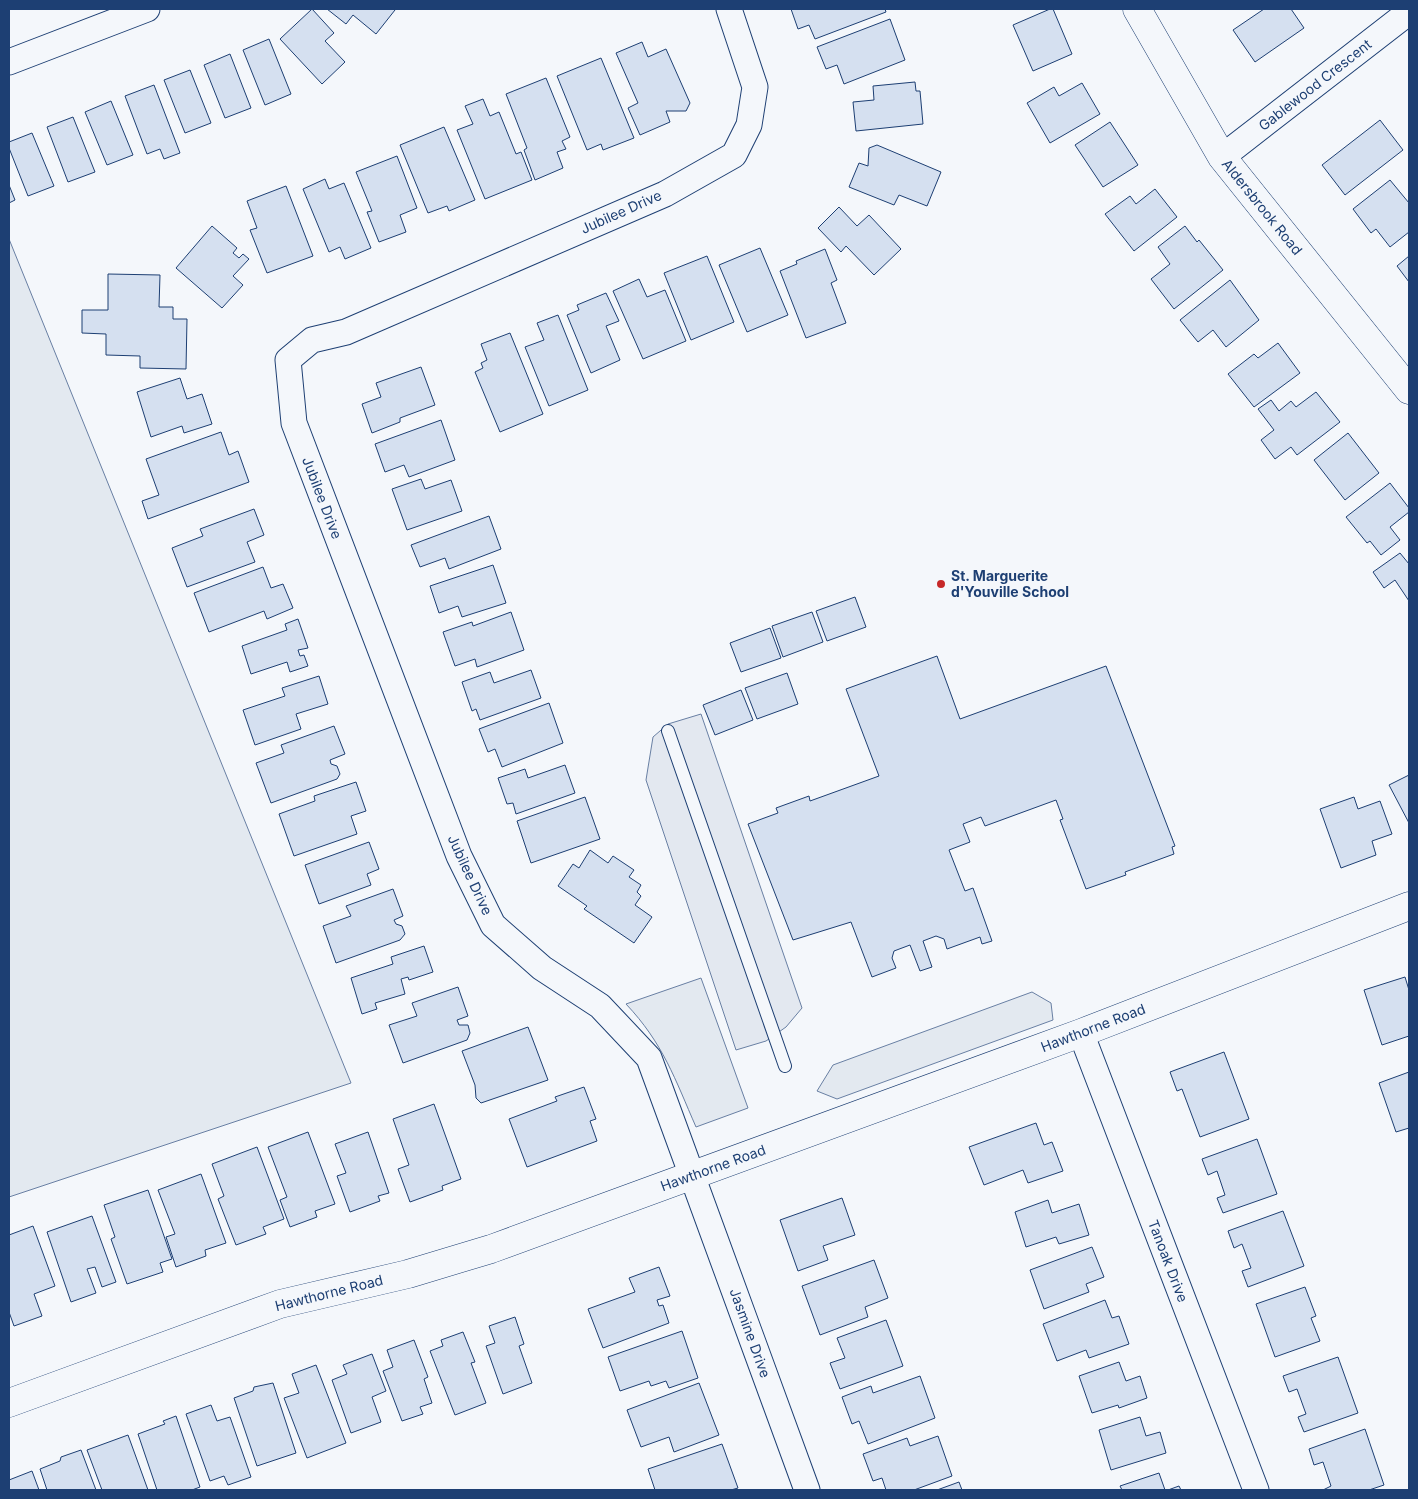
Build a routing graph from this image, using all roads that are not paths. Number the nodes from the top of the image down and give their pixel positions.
1 (147, 9) edge
2 (729, 9) edge
3 (1137, 9) edge
4 (1409, 12) edge
5 (9, 62) edge
6 (1222, 158) junction
7 (1409, 390) edge
8 (668, 731) dead end
9 (1409, 906) edge
10 (1081, 1033) junction
11 (785, 1066) dead end
12 (693, 1175) junction
13 (9, 1403) edge
14 (807, 1490) edge
15 (1256, 1490) edge

1 - 5 street
2 - 12 street, Jubilee Drive
3 - 6 street, Aldersbrook Road
4 - 6 street, Gablewood Crescent
6 - 7 street, Aldersbrook Road
8 - 11 lane
9 - 10 street, Hawthorne Road
10 - 12 street, Hawthorne Road
10 - 15 street, Tanoak Drive
12 - 13 street, Hawthorne Road
12 - 14 street, Jasmine Drive

